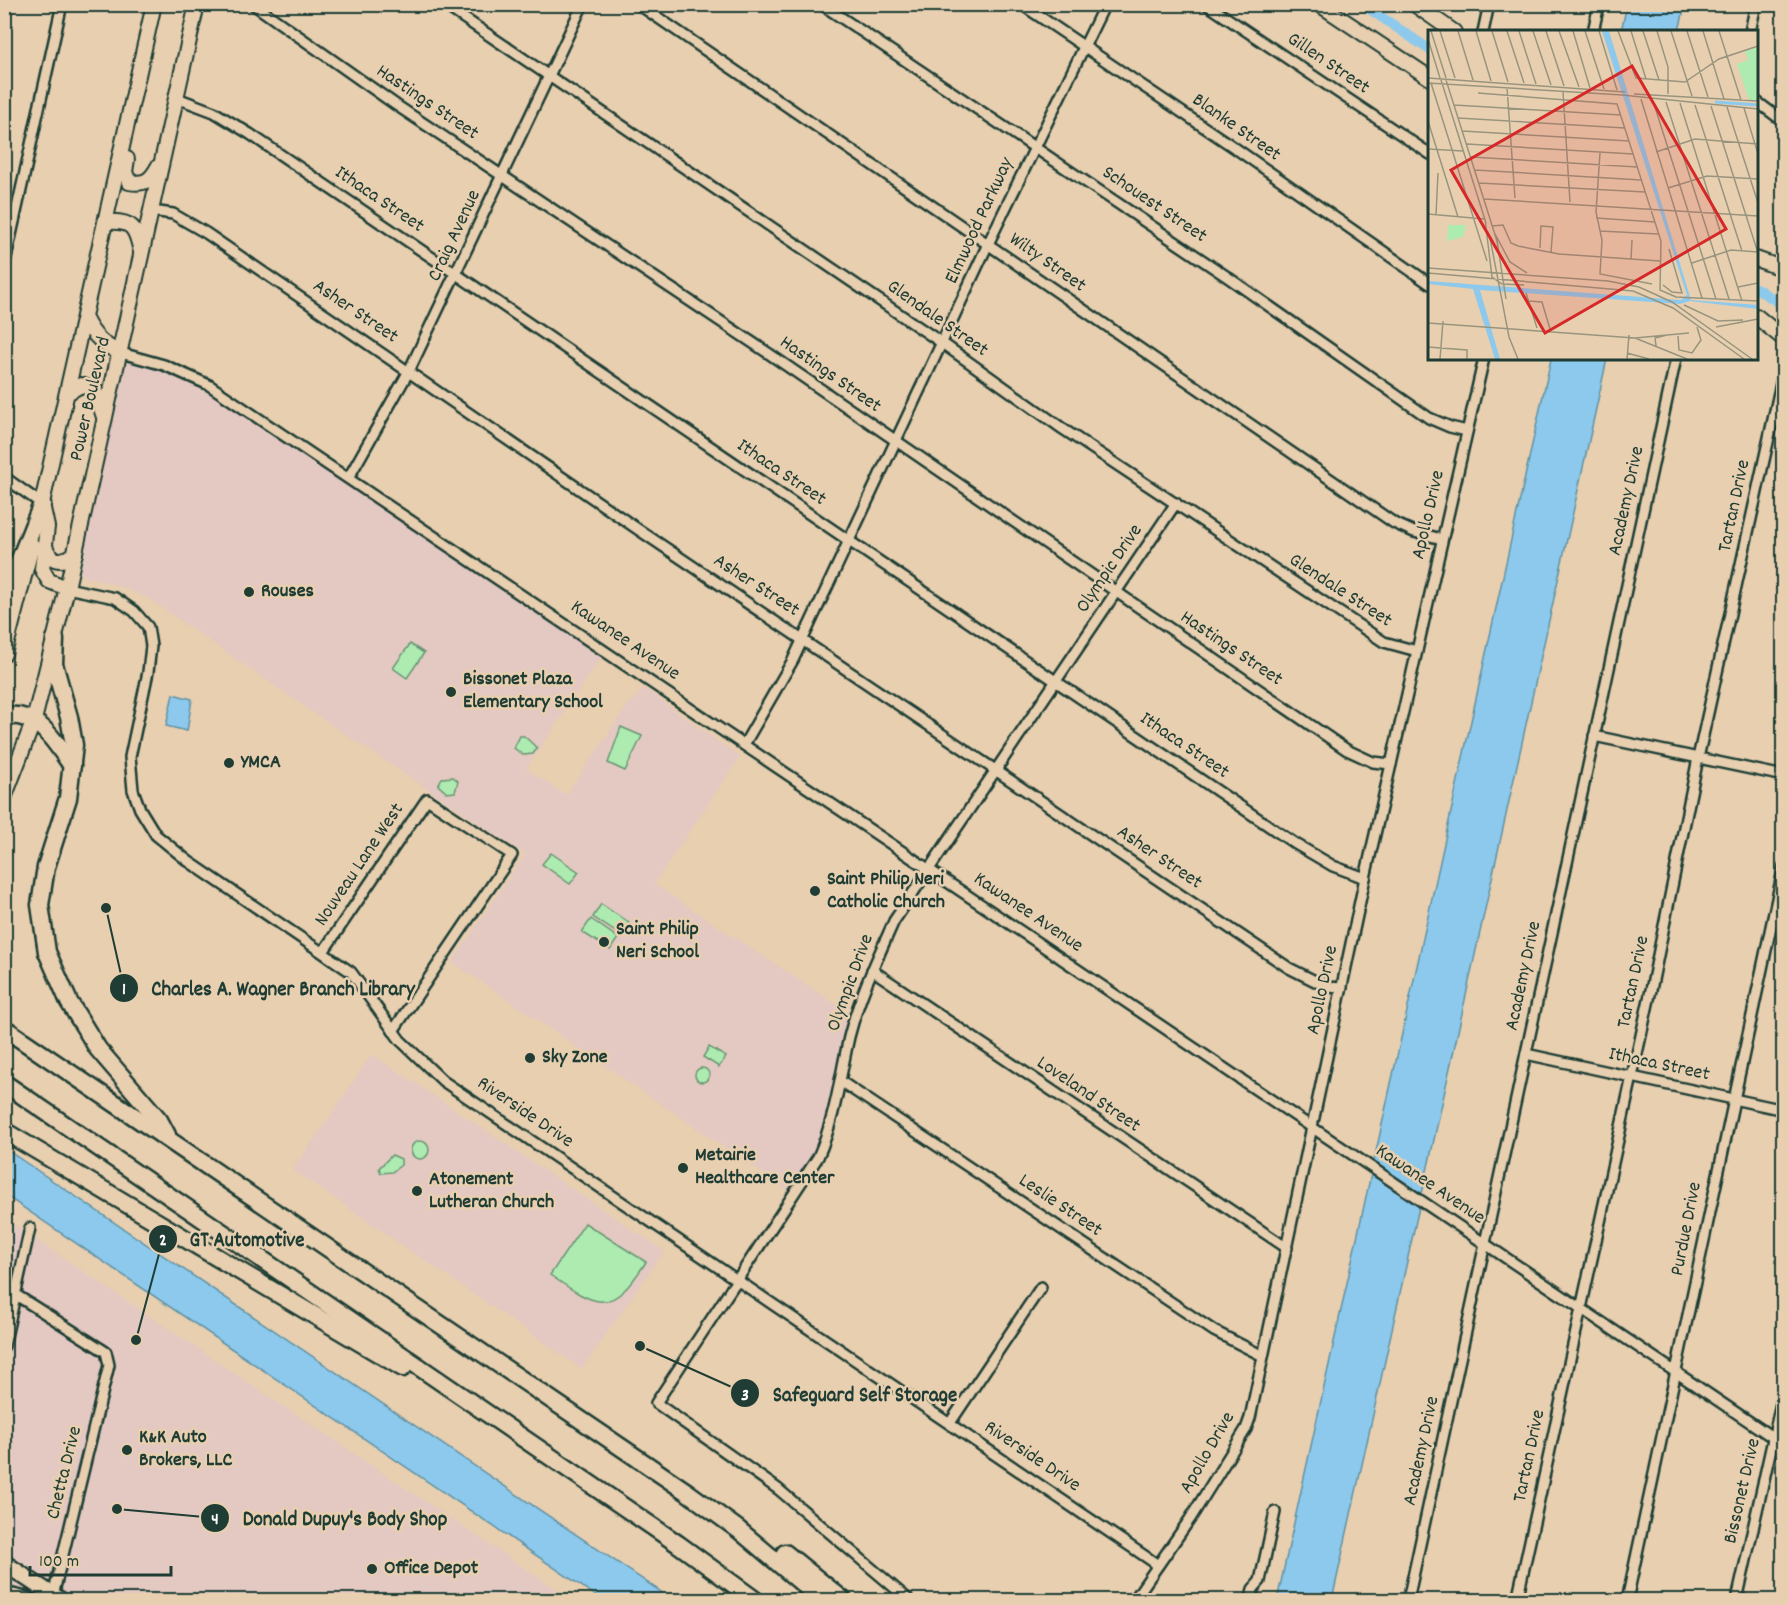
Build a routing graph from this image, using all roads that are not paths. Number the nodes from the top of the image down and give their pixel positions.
1 (62, 4) edge
2 (154, 4) edge
3 (197, 4) edge
4 (253, 4) edge
5 (443, 4) edge
6 (583, 4) edge
7 (638, 4) edge
8 (821, 4) edge
9 (1021, 4) edge
10 (1105, 4) edge
11 (1206, 4) edge
12 (1319, 4) edge
13 (1332, 4) edge
14 (1414, 4) edge
15 (1489, 4) edge
16 (1599, 4) edge
17 (1756, 4) edge
18 (1343, 21) junction
19 (1451, 30) edge
20 (1483, 30) edge
21 (1593, 30) edge
22 (1750, 30) edge
23 (1084, 46) junction
24 (550, 76) junction
25 (1428, 77) edge
26 (177, 98) junction
27 (1758, 103) edge
28 (1784, 122) edge
29 (124, 140) junction
30 (1035, 146) junction
31 (1428, 153) edge
32 (164, 160) junction
33 (503, 176) junction
34 (152, 211) junction
35 (106, 222) junction
36 (988, 244) junction
37 (142, 257) junction
38 (1760, 261) edge
39 (4, 267) edge
40 (1784, 269) edge
41 (457, 274) junction
42 (1428, 283) edge
43 (1758, 318) edge
44 (85, 319) junction
45 (1784, 339) edge
46 (942, 343) junction
47 (121, 353) junction
48 (1484, 360) edge
49 (1676, 360) edge
50 (1784, 370) edge
51 (409, 371) junction
52 (69, 392) junction
53 (105, 422) junction
54 (1467, 431) junction
55 (896, 443) junction
56 (4, 477) edge
57 (349, 477) junction
58 (1176, 503) junction
59 (42, 504) junction
60 (1442, 539) junction
61 (849, 542) junction
62 (45, 546) junction
63 (75, 555) junction
64 (67, 588) junction
65 (1115, 592) junction
66 (4, 599) edge
67 (55, 639) junction
68 (803, 639) junction
69 (1417, 651) junction
70 (4, 654) edge
71 (1056, 680) junction
72 (4, 716) edge
73 (34, 720) junction
74 (1594, 736) junction
75 (745, 743) junction
76 (1698, 758) junction
77 (1391, 764) junction
78 (72, 766) junction
79 (996, 770) junction
80 (1784, 776) edge
81 (5, 795) edge
82 (1784, 866) edge
83 (929, 867) junction
84 (1365, 878) junction
85 (323, 952) junction
86 (872, 970) junction
87 (1342, 988) junction
88 (4, 1028) edge
89 (393, 1031) junction
90 (1526, 1054) junction
91 (1631, 1077) junction
92 (840, 1081) junction
93 (4, 1083) edge
94 (1732, 1099) junction
95 (1784, 1110) edge
96 (1312, 1127) junction
97 (4, 1131) edge
98 (171, 1141) junction
99 (30, 1228) dead end
100 (1486, 1245) junction
101 (1287, 1248) junction
102 (738, 1279) junction
103 (1041, 1287) dead end
104 (16, 1295) junction
105 (1580, 1309) junction
106 (4, 1346) edge
107 (1263, 1356) junction
108 (1676, 1373) junction
109 (1784, 1390) edge
110 (950, 1423) junction
111 (1773, 1438) junction
112 (1784, 1445) edge
113 (550, 1456) junction
114 (687, 1492) junction
115 (1275, 1512) dead end
116 (4, 1563) edge
117 (1158, 1565) junction
118 (4, 1574) edge
119 (9, 1597) edge
120 (57, 1598) edge
121 (26, 1600) edge
122 (754, 1600) edge
123 (822, 1600) edge
124 (843, 1600) edge
125 (909, 1600) edge
126 (1134, 1600) edge
127 (1251, 1600) edge
128 (1408, 1600) edge
129 (1517, 1600) edge
130 (1627, 1600) edge
131 (1737, 1600) edge

1 - 39 street
2 - 29 main road, Power Boulevard
3 - 26 main road, Power Boulevard
4 - 33 street, Hastings Street
5 - 24 street, Glendale Street
6 - 24 street, Craig Avenue
7 - 36 street, Wilty Street
8 - 30 street, Schouest Street
9 - 23 street, Blanke Street
10 - 23 street, Elmwood Parkway
11 - 31 street, Gillen Street
12 - 18 main road
13 - 18 main road
14 - 19 main road
15 - 20 street
16 - 21 street
17 - 22 street
18 - 25 main road
23 - 30 street, Elmwood Parkway
23 - 42 street, Blanke Street
24 - 33 street, Craig Avenue
24 - 46 street, Glendale Street
26 - 32 main road, Power Boulevard
26 - 41 street, Ithaca Street
27 - 28 street
29 - 32 main road
29 - 35 main road, Power Boulevard
30 - 36 street, Elmwood Parkway
30 - 54 street, Schouest Street
32 - 34 main road, Power Boulevard
33 - 41 street, Craig Avenue
33 - 55 street, Hastings Street
34 - 37 main road, Power Boulevard
34 - 51 street, Asher Street
35 - 37 main road
35 - 44 main road, Power Boulevard
36 - 46 street, Elmwood Parkway
36 - 60 street, Wilty Street
37 - 47 main road, Power Boulevard
38 - 40 main road
41 - 51 street, Craig Avenue
41 - 61 street, Ithaca Street
43 - 45 main road
44 - 47 main road
44 - 52 main road, Power Boulevard
46 - 55 street, Elmwood Parkway
46 - 58 street, Glendale Street
47 - 53 main road, Power Boulevard
47 - 57 street, Kawanee Avenue
48 - 54 street, Apollo Drive
49 - 74 street, Academy Drive
50 - 76 street, Tartan Drive
51 - 57 street, Craig Avenue
51 - 68 street, Asher Street
52 - 53 main road
52 - 59 main road, Power Boulevard
53 - 63 main road, Power Boulevard
54 - 60 street, Apollo Drive
55 - 61 street, Elmwood Parkway
55 - 65 street, Hastings Street
56 - 59 street
57 - 75 street, Kawanee Avenue
58 - 65 street, Olympic Drive
58 - 69 street, Glendale Street
59 - 62 main road
59 - 66 highway
59 - 70 main road, Power Boulevard
60 - 69 street, Apollo Drive
61 - 68 street, Elmwood Parkway
61 - 71 street, Ithaca Street
62 - 63 main road
62 - 64 main road
63 - 64 main road, Power Boulevard
64 - 67 main road, Power Boulevard
64 - 85 street, Riverside Drive
65 - 71 street, Olympic Drive
65 - 77 street, Hastings Street
67 - 73 main road, Power Boulevard
67 - 78 highway
68 - 75 street, Elmwood Parkway
68 - 79 street, Asher Street
69 - 77 street, Apollo Drive
71 - 79 street, Olympic Drive
71 - 84 street, Ithaca Street
72 - 73 highway
73 - 78 highway
73 - 81 main road, Power Boulevard
74 - 76 street
74 - 90 street, Academy Drive
75 - 83 street, Kawanee Avenue
76 - 80 street
76 - 91 street, Tartan Drive
77 - 84 street, Apollo Drive
78 - 98 highway
79 - 83 street, Olympic Drive
79 - 87 street, Asher Street
82 - 94 street, Purdue Drive
83 - 86 street, Olympic Drive
83 - 96 street, Kawanee Avenue
84 - 87 street, Apollo Drive
85 - 89 street, Riverside Drive
85 - 89 street, Nouveau Lane West
86 - 92 street, Olympic Drive
86 - 101 street, Loveland Street
87 - 96 street, Apollo Drive
88 - 98 highway
89 - 102 street, Riverside Drive
90 - 91 street, Ithaca Street
90 - 100 street, Academy Drive
91 - 94 street, Ithaca Street
91 - 105 street, Tartan Drive
92 - 102 street, Olympic Drive
92 - 107 street, Leslie Street
93 - 113 highway
94 - 95 street, Ithaca Street
94 - 108 street, Purdue Drive
96 - 100 street, Kawanee Avenue
96 - 101 street, Apollo Drive
97 - 113 highway
98 - 114 highway
99 - 104 street
100 - 105 street, Kawanee Avenue
100 - 128 street, Academy Drive
101 - 107 street, Apollo Drive
102 - 110 street, Riverside Drive
102 - 125 street, Olympic Drive
103 - 110 street
104 - 106 street
104 - 120 street, Chetta Drive
105 - 108 street, Kawanee Avenue
105 - 129 street, Tartan Drive
107 - 117 street, Apollo Drive
108 - 111 street, Kawanee Avenue
108 - 130 street, Purdue Drive
109 - 111 street, Bissonet Drive
110 - 117 street, Riverside Drive
111 - 112 street, Kawanee Avenue
111 - 131 street, Bissonet Drive
113 - 122 highway
114 - 123 highway
114 - 124 highway
115 - 127 street
116 - 120 main road
117 - 126 street, Apollo Drive
118 - 120 main road
119 - 121 main road

